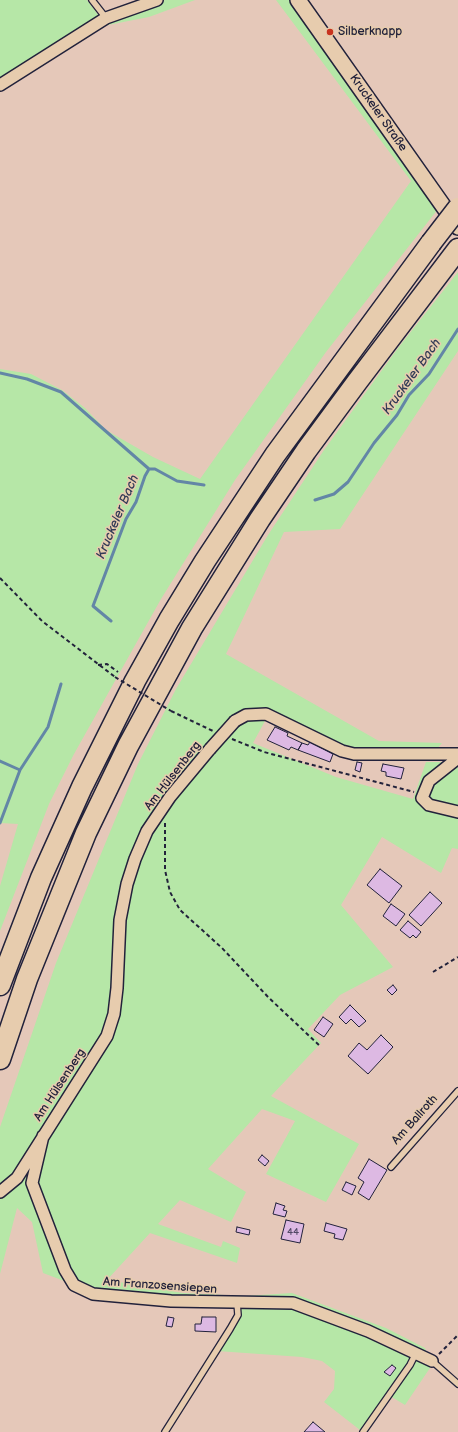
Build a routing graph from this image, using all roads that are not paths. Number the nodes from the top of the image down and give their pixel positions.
1 (92, 0) edge
2 (157, 0) edge
3 (298, 0) edge
4 (106, 18) junction
5 (0, 85) edge
6 (458, 208) edge
7 (458, 227) edge
8 (458, 249) edge
9 (458, 754) edge
10 (458, 758) edge
11 (458, 812) edge
12 (0, 985) edge
13 (0, 1059) edge
14 (458, 1091) edge
15 (44, 1136) junction
16 (391, 1167) dead end
17 (25, 1181) junction
18 (0, 1192) edge
19 (237, 1303) junction
20 (416, 1352) junction
21 (432, 1361) joint
22 (458, 1384) edge
23 (164, 1432) edge
24 (363, 1432) edge

1 - 4 lane
2 - 4 street
3 - 7 street, Kruckeler Straße
4 - 5 street
6 - 12 highway, bridge
8 - 13 highway
9 - 15 street, Am Hülsenberg, bridge
10 - 11 street
14 - 16 lane, Am Ballroth
15 - 17 street
15 - 17 street, Am Hülsenberg
17 - 18 street, Am Hülsenberg
17 - 19 street, Am Franzosensiepen
19 - 20 street, Am Franzosensiepen
19 - 23 lane
20 - 21 street, Am Franzosensiepen
20 - 24 lane
21 - 22 lane

